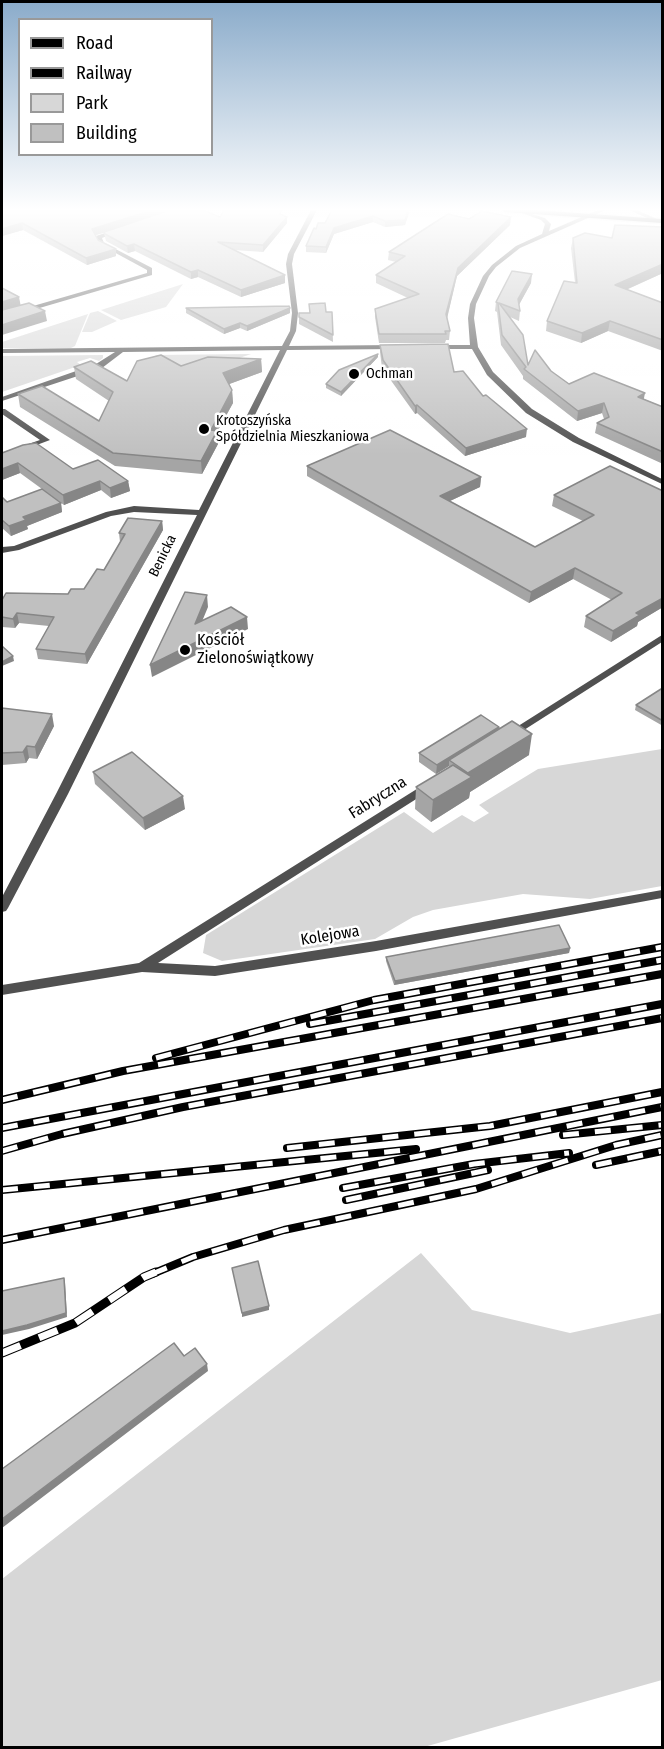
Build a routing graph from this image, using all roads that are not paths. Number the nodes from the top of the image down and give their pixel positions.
1 (89, 292) edge
2 (292, 292) edge
3 (478, 292) edge
4 (2, 317) edge
5 (405, 347) edge
6 (429, 347) edge
7 (474, 347) junction
8 (284, 349) junction
9 (2, 351) edge
10 (121, 351) junction
11 (2, 399) edge
12 (2, 411) edge
13 (2, 456) edge
14 (663, 482) edge
15 (201, 513) junction
16 (2, 550) edge
17 (663, 638) edge
18 (503, 738) edge
19 (443, 777) edge
20 (663, 894) edge
21 (2, 908) edge
22 (142, 967) junction
23 (2, 990) edge

1 - 4 street
2 - 8 street, Benicka
3 - 7 street
5 - 8 street
6 - 7 street
7 - 14 street
8 - 10 street
8 - 15 street, Benicka
9 - 10 street
10 - 11 street
12 - 13 street
15 - 16 street
15 - 21 street, Benicka
17 - 18 street
19 - 22 street, Fabryczna
20 - 22 street, Kolejowa
22 - 23 street, Kolejowa

